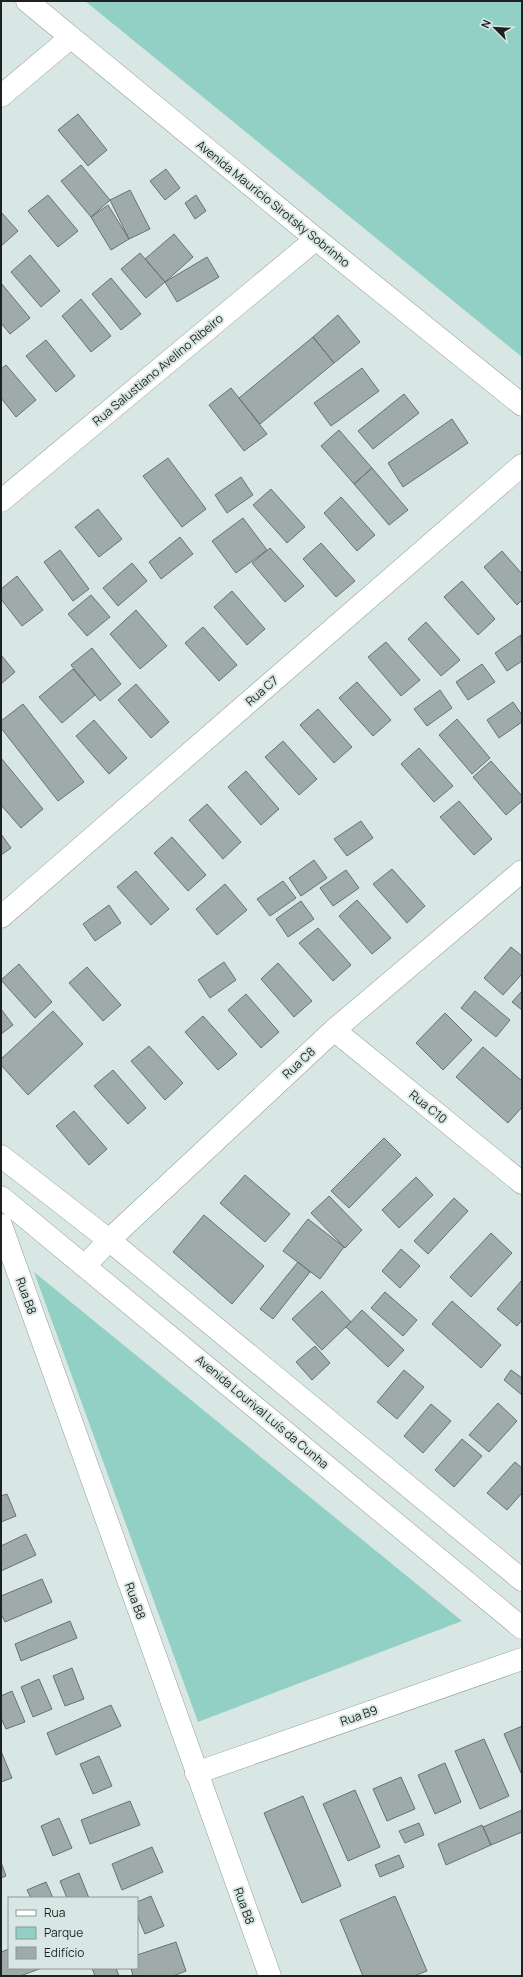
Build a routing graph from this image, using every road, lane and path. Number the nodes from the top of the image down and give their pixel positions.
1 (27, 1) edge
2 (70, 38) junction
3 (1, 96) edge
4 (316, 239) junction
5 (522, 405) edge
6 (522, 465) edge
7 (1, 501) edge
8 (522, 870) edge
9 (1, 917) edge
10 (334, 1030) junction
11 (1, 1156) edge
12 (522, 1183) edge
13 (1, 1197) edge
14 (1, 1225) edge
15 (109, 1240) junction
16 (86, 1266) junction
17 (522, 1580) edge
18 (522, 1628) edge
19 (522, 1659) edge
20 (196, 1773) junction
21 (270, 1976) edge

1 - 2 street, Avenida Maurício Sirotsky Sobrinho
2 - 3 street
2 - 4 street, Avenida Maurício Sirotsky Sobrinho
4 - 5 street, Avenida Maurício Sirotsky Sobrinho
4 - 7 street, Rua Salustiano Avelino Ribeiro
6 - 9 street, Rua C7
8 - 10 street, Rua C8
10 - 12 street, Rua C10
10 - 15 street, Rua C8
11 - 15 street
13 - 16 street, Avenida Lourival Luís da Cunha
14 - 20 street, Rua B8
15 - 16 street, Rua C8
15 - 17 street
16 - 18 street, Avenida Lourival Luís da Cunha
19 - 20 street, Rua B9
20 - 21 street, Rua B8

